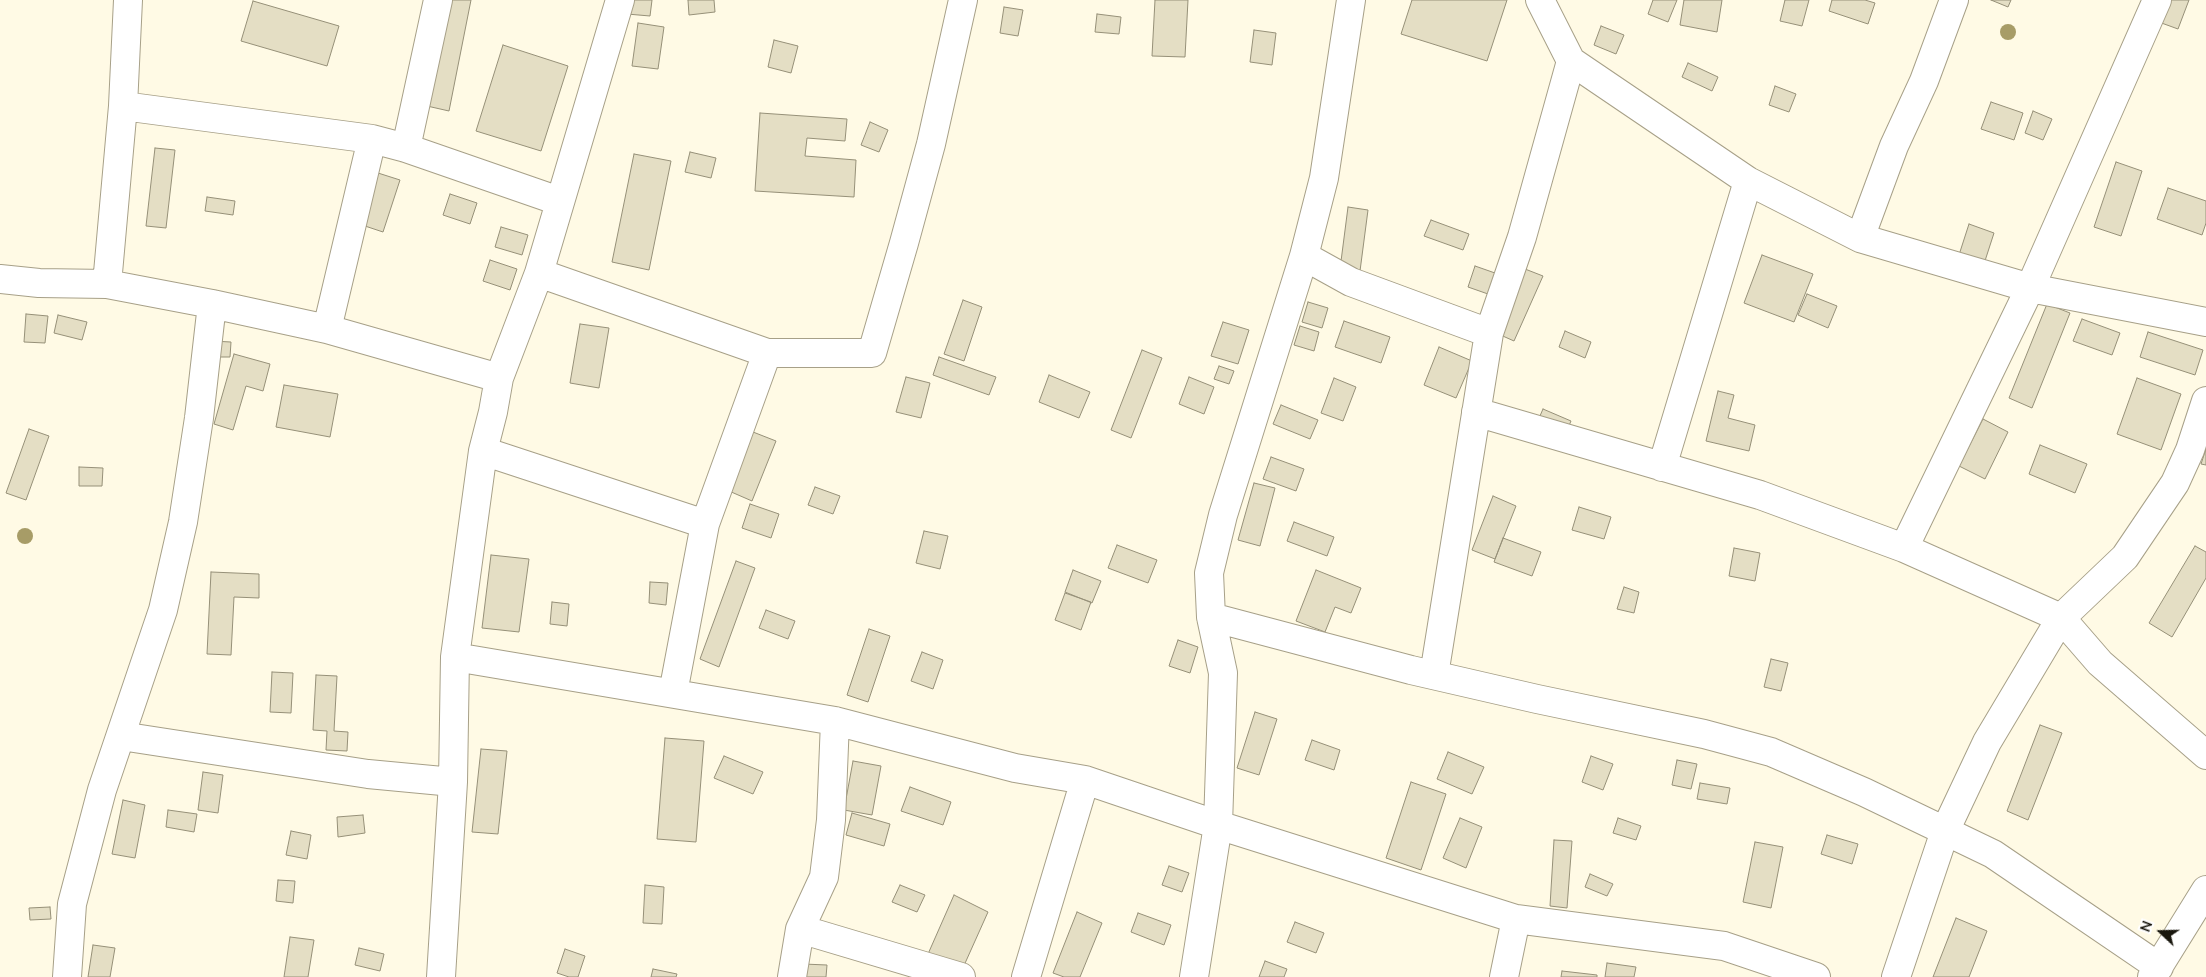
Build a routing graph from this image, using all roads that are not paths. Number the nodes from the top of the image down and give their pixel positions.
1 (128, 0) edge
2 (438, 0) edge
3 (620, 0) edge
4 (963, 0) edge
5 (1352, 0) edge
6 (1540, 0) edge
7 (1954, 0) edge
8 (2157, 0) edge
9 (1571, 61) junction
10 (123, 106) junction
11 (372, 139) junction
12 (406, 148) junction
13 (1748, 181) junction
14 (559, 201) junction
15 (1860, 238) junction
16 (1304, 256) junction
17 (539, 273) junction
18 (0, 279) edge
19 (107, 284) junction
20 (2030, 288) junction
21 (212, 304) junction
22 (2206, 322) edge
23 (327, 329) junction
24 (1489, 333) junction
25 (767, 353) junction
26 (498, 378) junction
27 (2206, 401) edge
28 (1476, 412) junction
29 (483, 451) junction
30 (1662, 467) junction
31 (705, 524) junction
32 (1904, 548) junction
33 (1211, 617) junction
34 (2061, 618) junction
35 (455, 657) junction
36 (1434, 675) junction
37 (673, 693) junction
38 (834, 721) junction
39 (121, 736) junction
40 (2206, 755) edge
41 (1084, 780) junction
42 (453, 782) junction
43 (1218, 825) junction
44 (1945, 831) junction
45 (2206, 890) edge
46 (1516, 919) junction
47 (800, 929) junction
48 (2155, 972) edge
49 (67, 977) edge
50 (441, 977) edge
51 (792, 977) edge
52 (961, 977) edge
53 (1026, 977) edge
54 (1194, 977) edge
55 (1504, 977) edge
56 (1816, 977) edge
57 (1896, 977) edge

1 - 10 street
2 - 12 street
3 - 14 street
4 - 25 street
5 - 16 street
6 - 9 street
7 - 15 street
8 - 20 street
9 - 13 street
9 - 24 street
10 - 11 street
10 - 19 street
11 - 12 street
11 - 23 street
12 - 14 street
13 - 15 street
13 - 30 street
14 - 17 street
15 - 20 street
16 - 24 street
16 - 33 street
17 - 25 street
17 - 26 street
18 - 19 street
19 - 21 street
20 - 22 street
20 - 32 street
21 - 23 street
21 - 39 street
23 - 26 street
24 - 28 street
25 - 31 street
26 - 29 street
27 - 34 street
28 - 30 street
28 - 36 street
29 - 31 street
29 - 35 street
30 - 32 street
31 - 37 street
32 - 34 street
33 - 36 street
33 - 43 street
34 - 40 street
34 - 44 street
35 - 37 street
35 - 42 street
36 - 44 street
37 - 38 street
38 - 41 street
38 - 47 street
39 - 42 street
39 - 49 street
41 - 43 street
41 - 53 street
42 - 50 street
43 - 46 street
43 - 54 street
44 - 48 street
44 - 57 street
45 - 48 street
46 - 55 street
46 - 56 street
47 - 51 street
47 - 52 street

